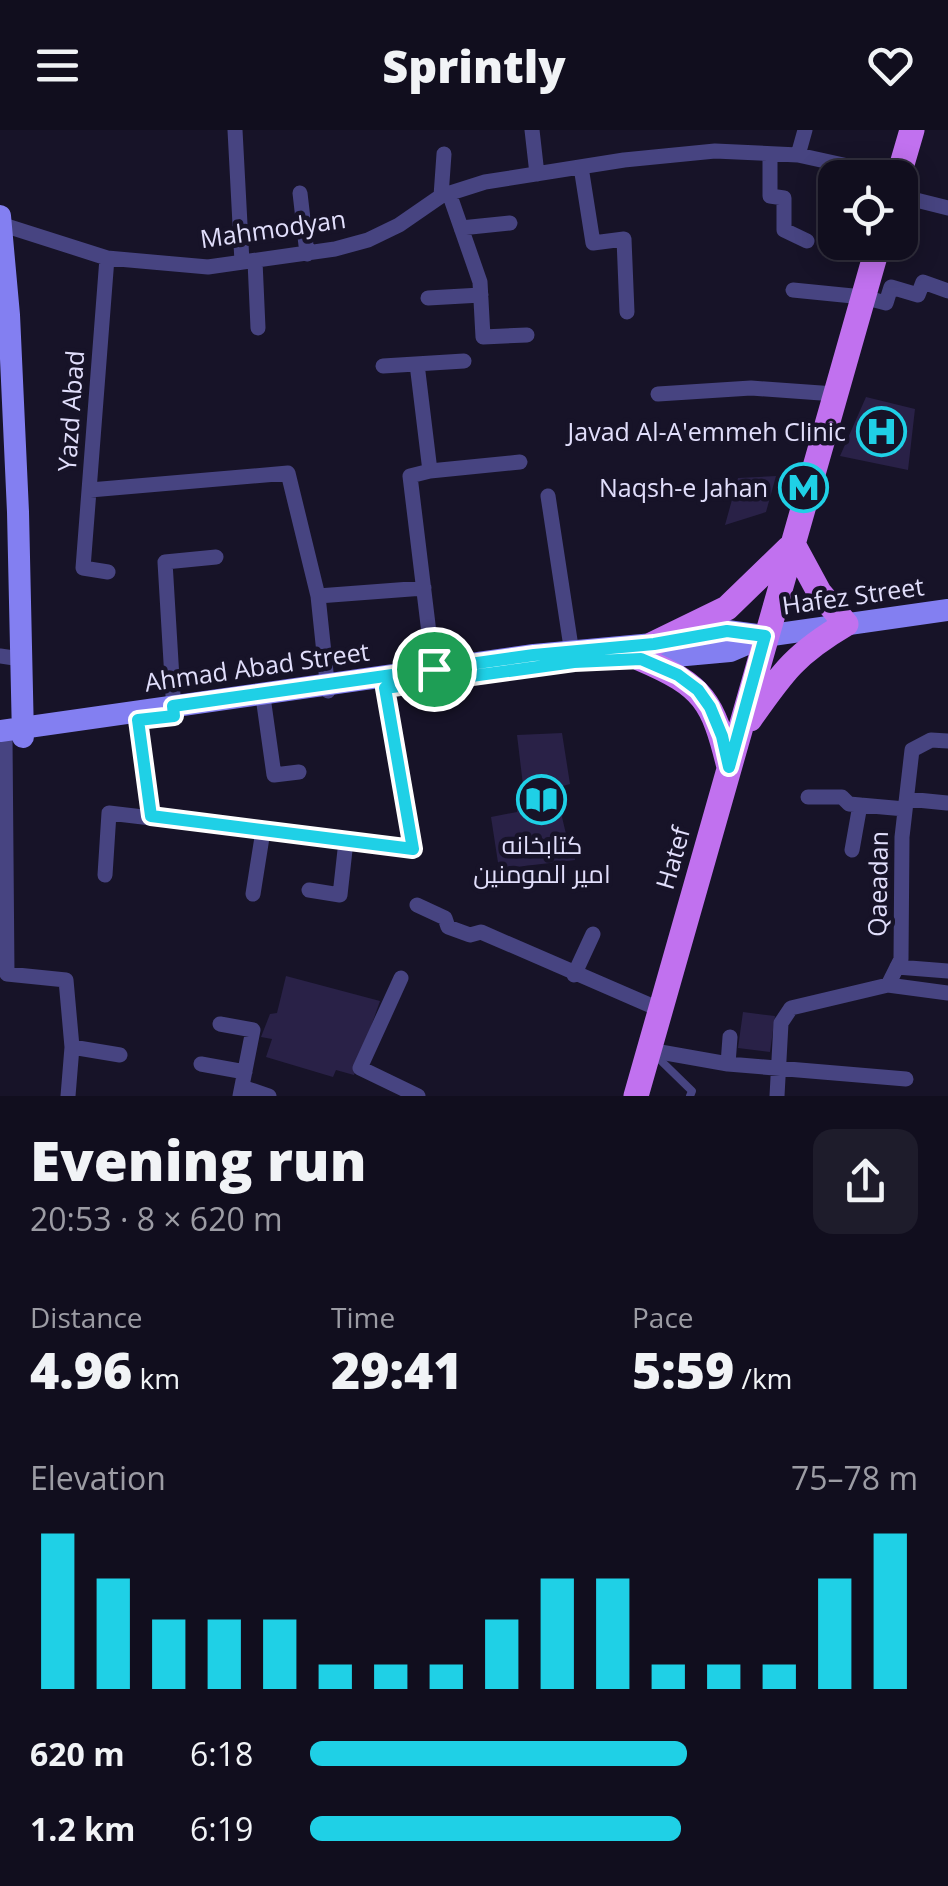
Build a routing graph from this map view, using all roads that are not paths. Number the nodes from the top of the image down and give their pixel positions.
1 (234, 130) edge
2 (532, 130) edge
3 (804, 130) edge
4 (912, 130) edge
5 (444, 154) dead end
6 (770, 154) junction
7 (798, 155) junction
8 (821, 160) edge
9 (903, 160) edge
10 (581, 167) junction
11 (537, 174) junction
12 (300, 193) dead end
13 (445, 195) junction
14 (918, 200) edge
15 (948, 208) edge
16 (0, 216) edge
17 (510, 223) dead end
18 (1, 224) edge
19 (461, 228) junction
20 (808, 241) dead end
21 (306, 254) junction
22 (108, 258) junction
23 (874, 260) edge
24 (248, 262) junction
25 (793, 290) dead end
26 (948, 291) edge
27 (481, 295) junction
28 (863, 297) junction
29 (428, 298) dead end
30 (627, 312) dead end
31 (4, 315) edge
32 (258, 328) dead end
33 (526, 335) dead end
34 (464, 361) dead end
35 (417, 364) junction
36 (383, 366) dead end
37 (658, 394) dead end
38 (836, 394) junction
39 (7, 448) edge
40 (520, 462) dead end
41 (430, 471) junction
42 (90, 490) junction
43 (548, 496) dead end
44 (793, 544) junction
45 (216, 557) dead end
46 (108, 572) dead end
47 (424, 588) junction
48 (318, 596) junction
49 (948, 610) edge
50 (846, 624) junction
51 (765, 636) junction
52 (647, 652) junction
53 (573, 656) junction
54 (11, 657) edge
55 (434, 675) junction
56 (385, 688) junction
57 (328, 689) junction
58 (264, 704) junction
59 (174, 711) junction
60 (138, 720) junction
61 (10, 735) edge
62 (739, 735) junction
63 (948, 741) edge
64 (729, 767) junction
65 (299, 772) dead end
66 (808, 797) dead end
67 (947, 803) edge
68 (906, 804) junction
69 (860, 805) junction
70 (151, 816) junction
71 (264, 830) junction
72 (346, 842) junction
73 (852, 850) dead end
74 (105, 875) dead end
75 (309, 890) dead end
76 (252, 894) dead end
77 (417, 904) dead end
78 (593, 934) dead end
79 (2, 937) edge
80 (897, 967) junction
81 (948, 971) edge
82 (574, 975) junction
83 (401, 978) dead end
84 (888, 986) junction
85 (948, 993) edge
86 (661, 1010) junction
87 (220, 1024) dead end
88 (730, 1037) dead end
89 (72, 1046) junction
90 (650, 1050) junction
91 (120, 1055) dead end
92 (202, 1064) dead end
93 (728, 1064) junction
94 (778, 1068) junction
95 (906, 1079) dead end
96 (242, 1085) edge
97 (68, 1096) edge
98 (269, 1096) edge
99 (418, 1096) edge
100 (636, 1096) edge
101 (690, 1096) edge
102 (777, 1096) edge

1 - 24 street
2 - 11 street
3 - 7 street
4 - 9 main road
5 - 13 street
6 - 7 street, Mahmodyan
6 - 10 street, Mahmodyan
6 - 20 street
7 - 8 street, Mahmodyan
10 - 11 street, Mahmodyan
10 - 30 street
11 - 13 street, Mahmodyan
12 - 21 street
13 - 19 street
13 - 21 street, Mahmodyan
14 - 15 street
16 - 18 main road
17 - 19 street
18 - 22 street, Mahmodyan
18 - 31 main road
19 - 27 street
21 - 24 street, Mahmodyan
22 - 24 street, Mahmodyan
22 - 42 street, Yazd Abad
23 - 28 main road, Hatef
24 - 32 street
25 - 28 street
26 - 28 street
27 - 29 street
27 - 33 street
28 - 38 main road, Hatef
31 - 39 main road
34 - 35 street
35 - 36 street
35 - 41 street
37 - 38 street
38 - 44 main road, Hatef
39 - 54 main road
40 - 41 street
41 - 47 street
42 - 46 street, Yazd Abad
42 - 48 street
43 - 53 street
44 - 50 main road
44 - 51 main road, Hatef
44 - 52 main road
45 - 59 street
47 - 48 street
47 - 55 street
48 - 57 street
49 - 50 main road, Hafez Street
50 - 51 main road, Hafez Street
50 - 62 main road
51 - 52 main road, Ahmad Abad Street
51 - 62 main road, Hatef
52 - 53 main road, Ahmad Abad Street
52 - 64 main road
53 - 55 main road, Ahmad Abad Street
54 - 61 main road
55 - 56 main road, Ahmad Abad Street
55 - 57 main road, Ahmad Abad Street
56 - 57 main road, Ahmad Abad Street
56 - 72 street
57 - 58 main road, Ahmad Abad Street
57 - 59 main road, Ahmad Abad Street
58 - 59 main road, Ahmad Abad Street
58 - 65 street
59 - 60 main road, Ahmad Abad Street
59 - 61 main road, Ahmad Abad Street
60 - 61 main road, Ahmad Abad Street
60 - 70 street
61 - 79 street
62 - 64 main road, Hatef
63 - 68 street, Qaeadan
64 - 86 main road, Hatef
66 - 69 street
67 - 68 street
68 - 69 street
68 - 80 street, Qaeadan
69 - 73 street
70 - 71 street
70 - 74 street
71 - 72 street
71 - 76 street
72 - 75 street
77 - 82 street
78 - 82 street
79 - 89 street
80 - 81 street
80 - 84 street, Qaeadan
82 - 86 street
83 - 99 street
84 - 85 street
84 - 94 street
86 - 90 main road, Hatef
87 - 96 street
88 - 93 street
89 - 91 street
89 - 97 street
90 - 93 street
90 - 100 main road, Hatef
90 - 101 lane
92 - 96 street
93 - 94 street
94 - 95 street
94 - 102 street
96 - 98 street

